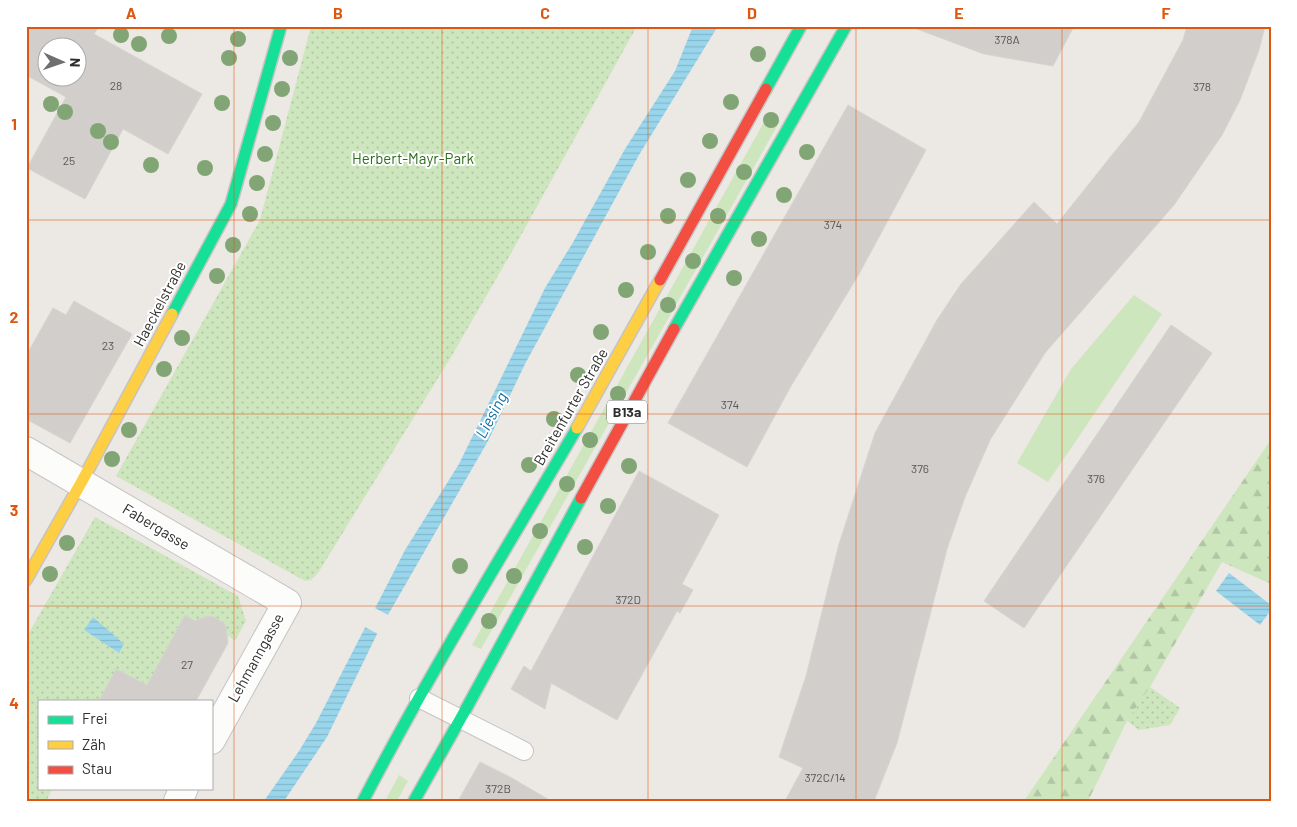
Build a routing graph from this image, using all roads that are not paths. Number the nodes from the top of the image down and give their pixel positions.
1 (280, 26) edge
2 (801, 26) edge
3 (846, 26) edge
4 (26, 451) edge
5 (82, 483) junction
6 (26, 580) edge
7 (287, 602) joint
8 (420, 698) junction
9 (461, 719) junction
10 (212, 738) edge
11 (524, 751) dead end
12 (363, 801) edge
13 (414, 801) edge

1 - 5 main road, Haeckelstraße
2 - 8 main road, Breitenfurter Straße / B13a
3 - 9 main road, B13a
4 - 5 street, Fabergasse
5 - 6 main road, Haeckelstraße
5 - 7 street, Fabergasse
7 - 10 street, Lehmanngasse
8 - 9 lane
8 - 12 main road, Breitenfurter Straße / B13a
9 - 11 lane
9 - 13 main road, B13a

